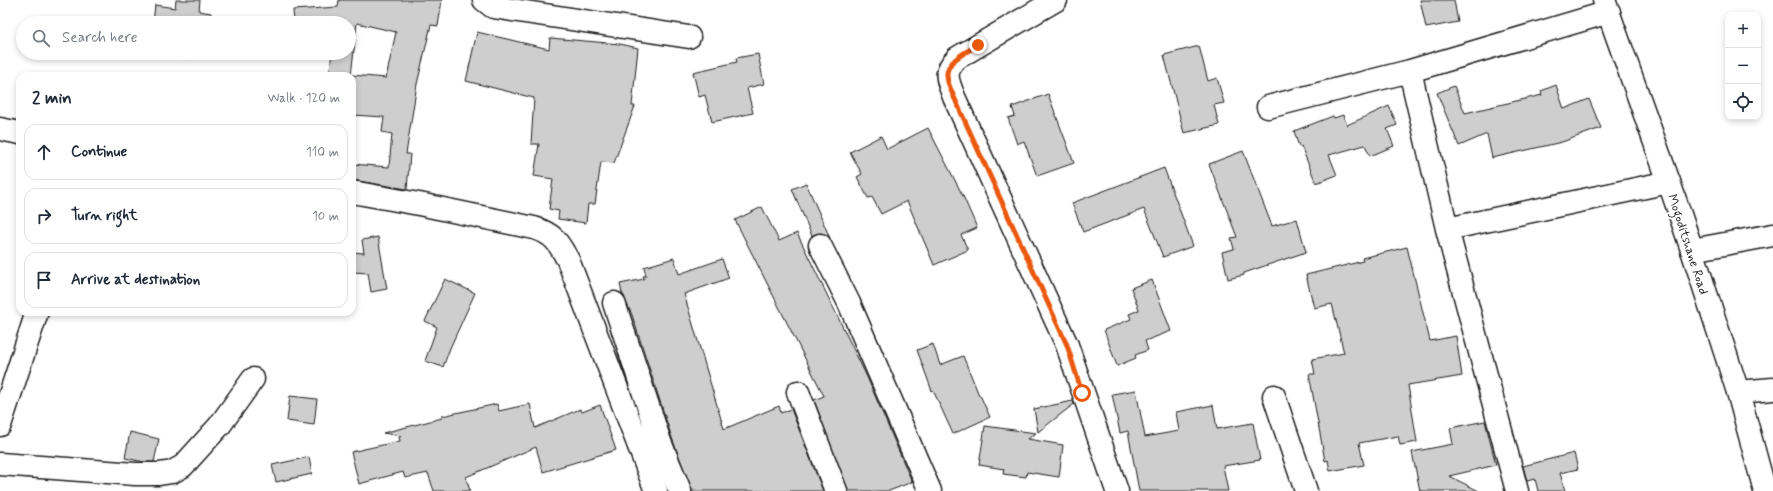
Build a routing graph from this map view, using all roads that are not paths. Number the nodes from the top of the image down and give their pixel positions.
1 (484, 0) edge
2 (1056, 0) edge
3 (1606, 6) edge
4 (689, 37) dead end
5 (1410, 71) junction
6 (1268, 107) dead end
7 (0, 129) edge
8 (16, 132) edge
9 (1669, 182) junction
10 (356, 193) edge
11 (1447, 229) junction
12 (1773, 235) edge
13 (820, 245) dead end
14 (1692, 250) junction
15 (614, 303) dead end
16 (36, 316) edge
17 (253, 379) dead end
18 (1773, 388) edge
19 (798, 392) dead end
20 (1738, 392) junction
21 (1274, 396) dead end
22 (0, 425) edge
23 (0, 464) edge
24 (656, 491) edge
25 (680, 491) edge
26 (836, 491) edge
27 (930, 491) edge
28 (1117, 491) edge
29 (1306, 491) edge
30 (1517, 491) edge
31 (1765, 491) edge

1 - 4 street
2 - 28 street
3 - 5 street
3 - 9 street, Mogoditshane Road
5 - 6 street
5 - 11 street
7 - 8 street
9 - 11 street
9 - 14 street, Mogoditshane Road
10 - 24 street
11 - 30 street
12 - 14 street
13 - 27 street
14 - 20 street, Mogoditshane Road
15 - 25 street
16 - 22 street
17 - 23 street
18 - 20 street
19 - 26 street
20 - 31 street, Mogoditshane Road
21 - 29 street

